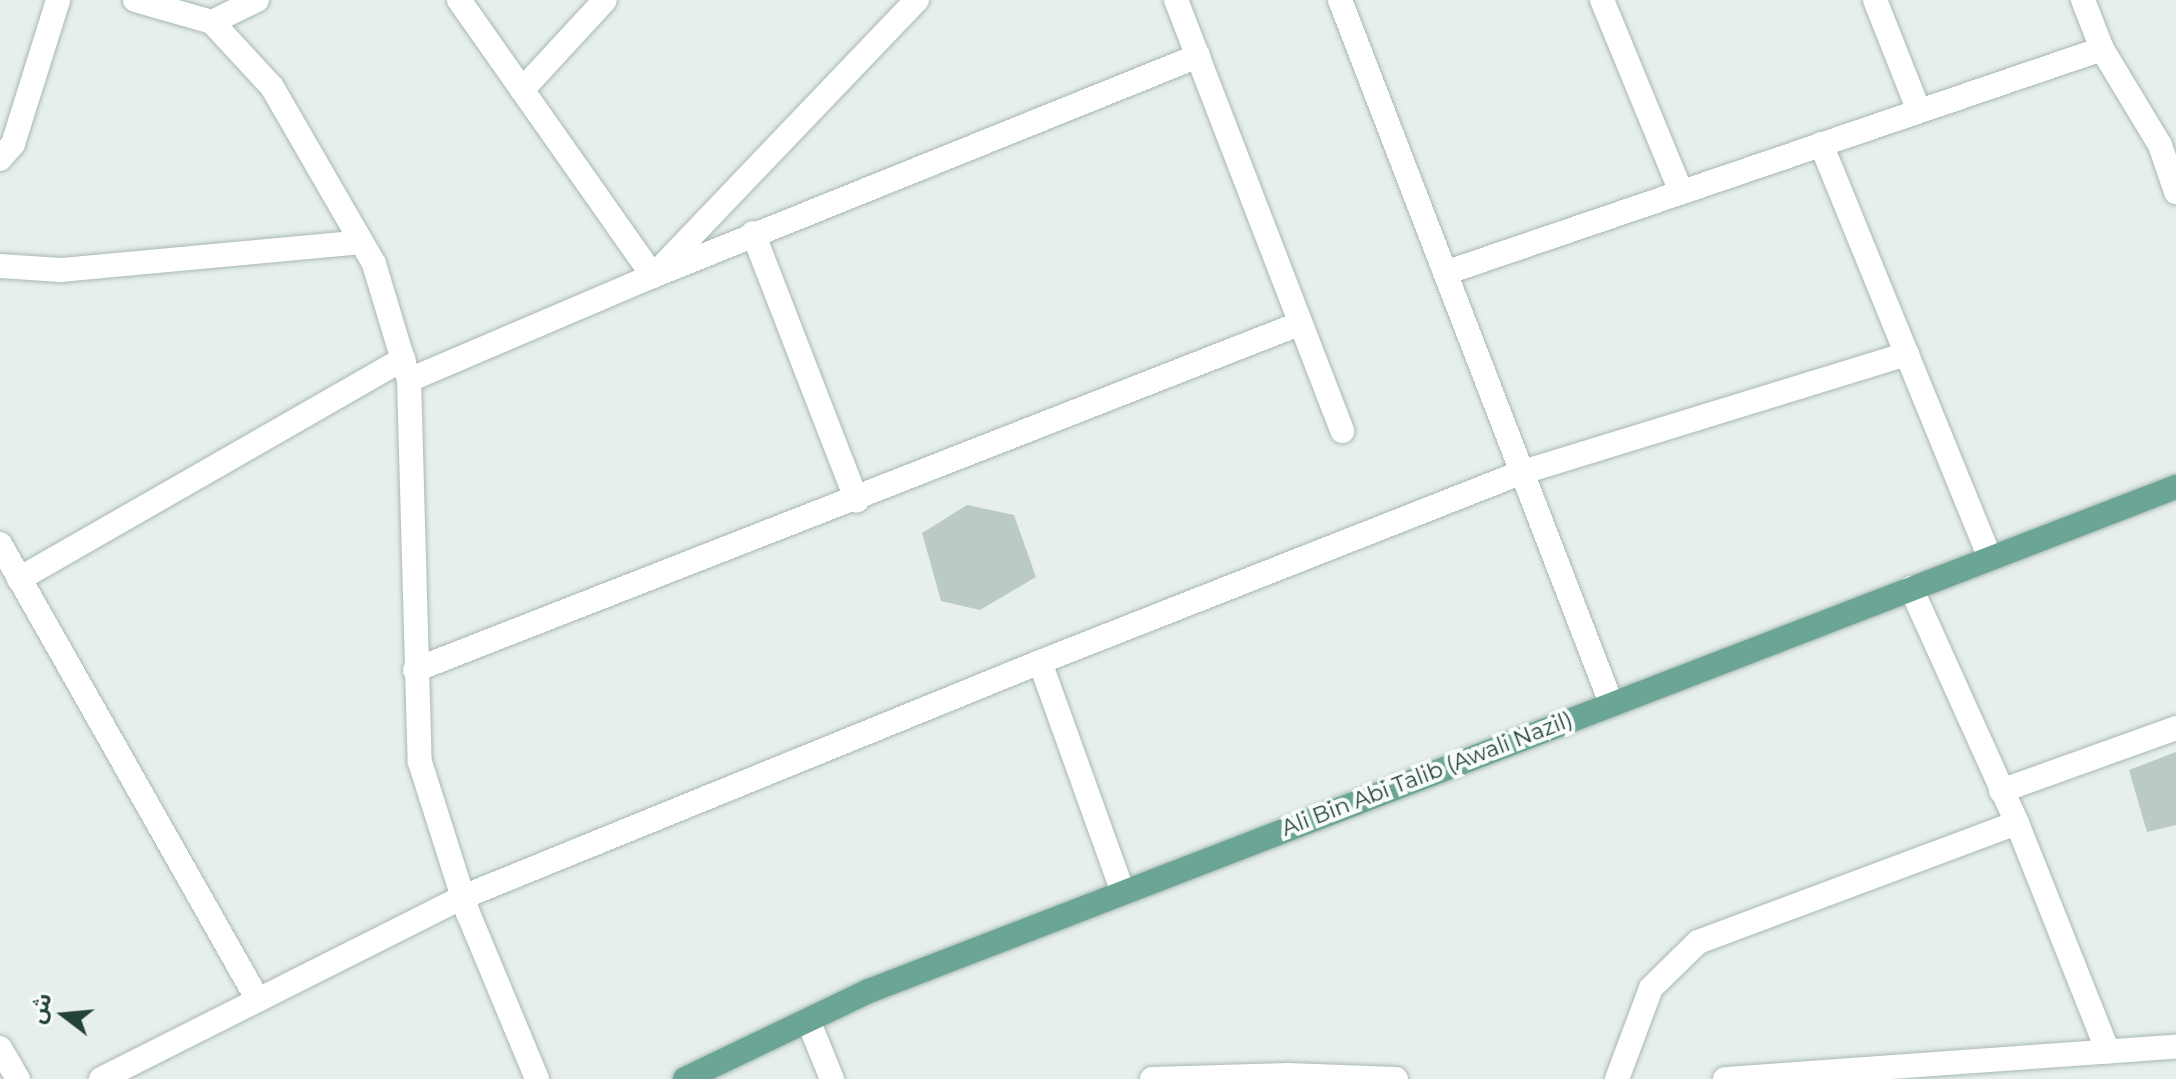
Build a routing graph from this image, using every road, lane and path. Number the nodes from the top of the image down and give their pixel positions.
1 (58, 0) edge
2 (135, 0) edge
3 (257, 0) edge
4 (459, 0) edge
5 (605, 0) edge
6 (917, 0) edge
7 (1176, 0) edge
8 (1340, 0) edge
9 (1602, 0) edge
10 (1875, 0) edge
11 (2083, 0) edge
12 (212, 22) junction
13 (2102, 49) junction
14 (1198, 56) junction
15 (522, 90) junction
16 (1919, 111) junction
17 (2168, 143) edge
18 (1821, 144) junction
19 (0, 159) edge
20 (1681, 192) junction
21 (2176, 192) edge
22 (753, 233) junction
23 (361, 242) junction
24 (0, 266) edge
25 (1445, 273) junction
26 (653, 276) junction
27 (1299, 324) junction
28 (1907, 354) junction
29 (406, 369) junction
30 (1342, 431) dead end
31 (1520, 473) junction
32 (2176, 487) edge
33 (857, 501) junction
34 (0, 544) edge
35 (1990, 558) junction
36 (19, 579) junction
37 (1911, 588) junction
38 (1040, 662) junction
39 (415, 670) junction
40 (1611, 703) junction
41 (2176, 728) edge
42 (2001, 791) junction
43 (2017, 823) junction
44 (1123, 892) junction
45 (463, 897) junction
46 (258, 1000) junction
47 (808, 1020) junction
48 (2176, 1047) edge
49 (0, 1048) edge
50 (2108, 1052) junction
51 (1937, 1071) edge
52 (18, 1079) edge
53 (101, 1079) edge
54 (537, 1079) edge
55 (685, 1079) edge
56 (832, 1079) edge
57 (1152, 1079) edge
58 (1396, 1079) edge
59 (1617, 1079) edge
60 (1725, 1079) edge

1 - 19 street
2 - 12 street
3 - 12 street
4 - 15 street
5 - 15 street
6 - 26 street
7 - 14 street
8 - 25 street
9 - 20 street
10 - 16 street
11 - 13 street
12 - 23 street
13 - 16 street
13 - 17 street
14 - 22 street
14 - 27 street
15 - 26 street
16 - 18 street
17 - 21 street
18 - 20 street
18 - 28 street
20 - 25 street
22 - 26 street
22 - 33 street
23 - 24 street
23 - 29 street
25 - 31 street
26 - 29 street
27 - 30 street
27 - 33 street
28 - 31 street
28 - 35 street
29 - 36 street
29 - 39 street
31 - 38 street
31 - 40 street
32 - 35 main road, Ali Bin Abi Talib (Awali Nazil)
33 - 39 street
34 - 36 street
35 - 37 main road, Ali Bin Abi Talib (Awali Nazil)
36 - 46 street
37 - 40 main road, Ali Bin Abi Talib (Awali Nazil)
37 - 42 street
38 - 44 street
38 - 45 street
39 - 45 street
40 - 44 main road, Ali Bin Abi Talib (Awali Nazil)
41 - 42 street
42 - 43 street
43 - 50 street
43 - 59 street
44 - 47 main road, Ali Bin Abi Talib (Awali Nazil)
45 - 46 street
45 - 54 street
46 - 53 street
47 - 55 main road, Ali Bin Abi Talib (Awali Nazil)
47 - 56 street
48 - 50 street
49 - 52 street
50 - 51 street
51 - 60 street
57 - 58 street

